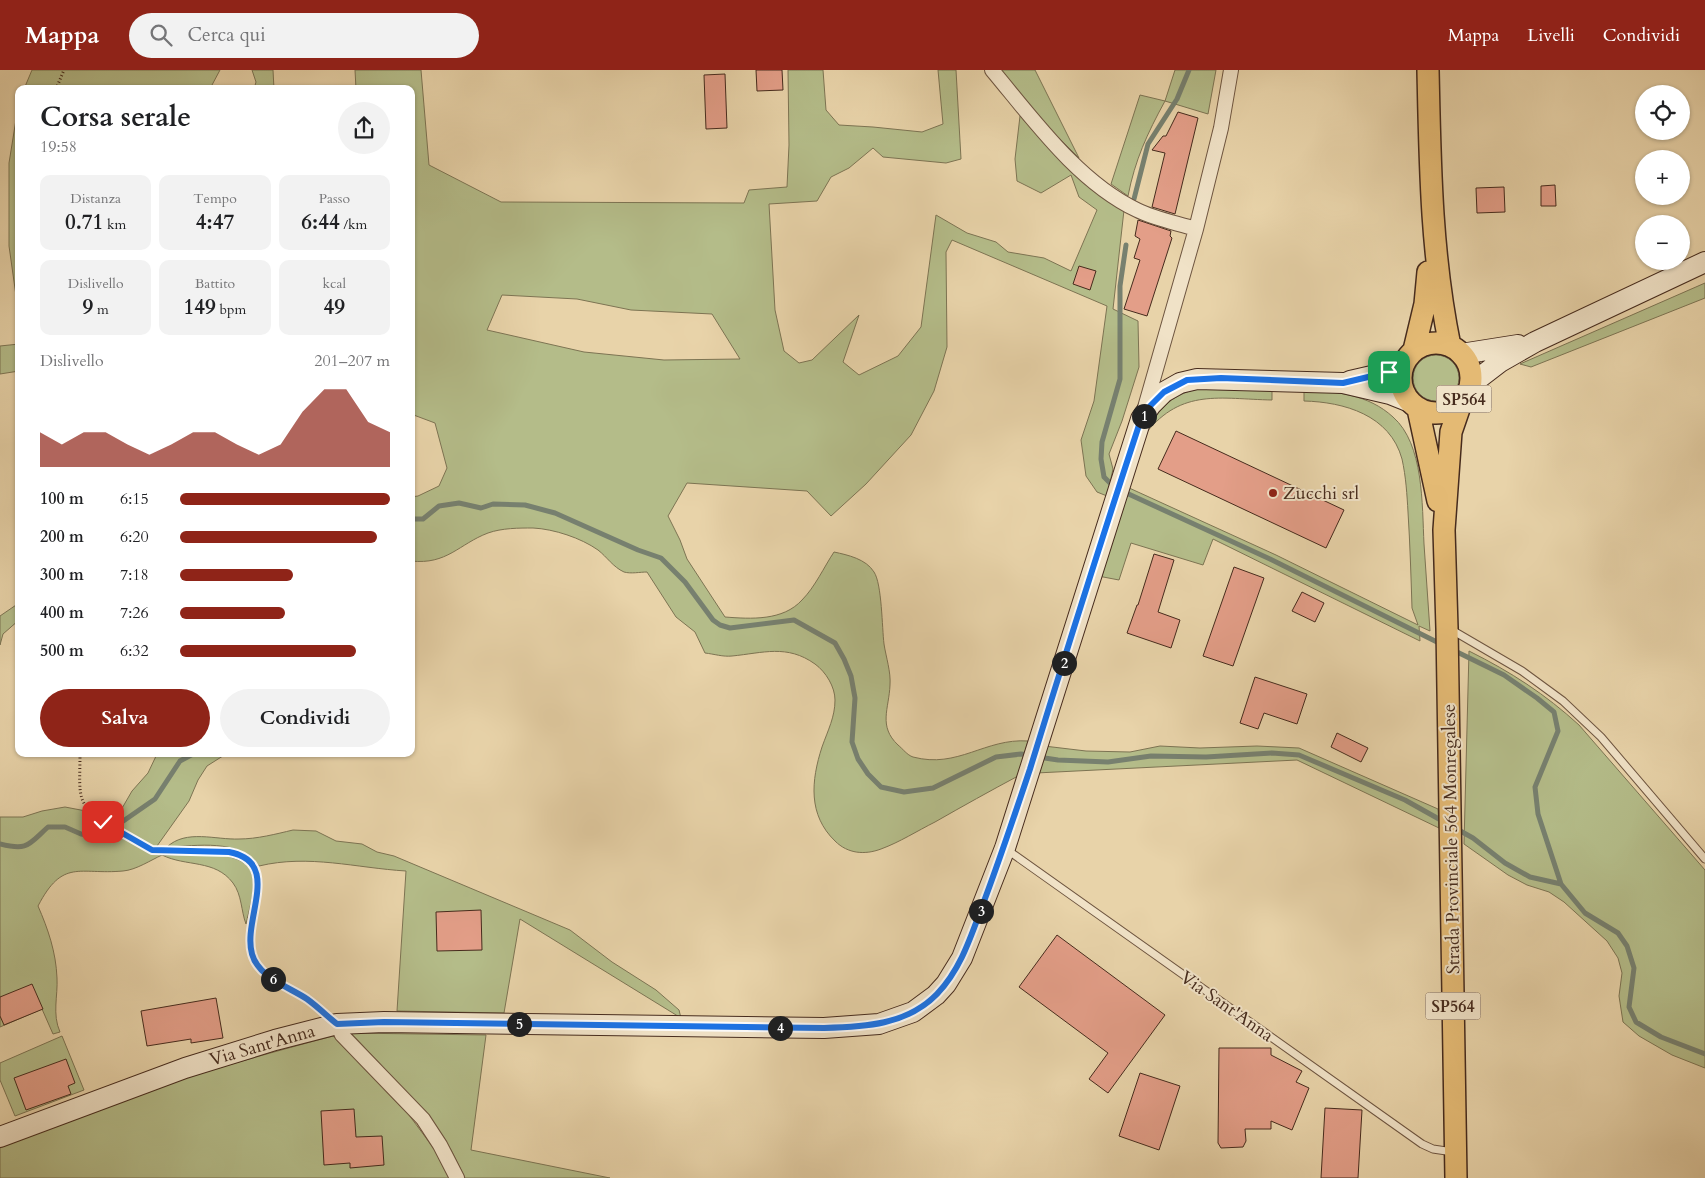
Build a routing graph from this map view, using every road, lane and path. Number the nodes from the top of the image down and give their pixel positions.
1 (64, 70) edge
2 (992, 70) edge
3 (1231, 70) edge
4 (1428, 70) edge
5 (58, 85) edge
6 (1432, 227) junction
7 (1196, 229) junction
8 (1705, 262) edge
9 (1535, 342) junction
10 (1455, 350) junction
11 (1409, 358) junction
12 (1343, 383) junction
13 (1466, 394) junction
14 (1414, 405) junction
15 (1141, 419) junction
16 (1444, 530) junction
17 (1448, 642) junction
18 (80, 757) edge
19 (1005, 848) junction
20 (1705, 859) edge
21 (337, 1024) junction
22 (0, 1137) edge
23 (1456, 1152) junction
24 (457, 1178) edge
25 (1456, 1178) edge

1 - 5 path
2 - 7 street
3 - 7 street
4 - 6 main road, Strada Provinciale 564 Monregalese / SP564
6 - 10 main road, Strada Provinciale 564 Monregalese / SP564
6 - 11 main road, Strada Provinciale 564 Monregalese / SP564
7 - 15 street
8 - 9 street
9 - 10 street
9 - 13 street
10 - 11 main road
10 - 13 main road, Strada Provinciale 564 Monregalese / SP564
11 - 12 street, Via Sant'Anna
11 - 14 main road, Strada Provinciale 564 Monregalese / SP564
12 - 14 street, Via Sant'Anna
12 - 15 street, Via Sant'Anna
13 - 14 main road, SP564
13 - 16 main road, Strada Provinciale 564 Monregalese / SP564
14 - 16 main road, Strada Provinciale 564 Monregalese / SP564
15 - 19 street, Via Sant'Anna
16 - 17 main road, Strada Provinciale 564 Monregalese / SP564
17 - 20 lane
17 - 23 main road, Strada Provinciale 564 Monregalese / SP564
18 - 21 path
19 - 21 street, Via Sant'Anna
19 - 23 lane, Via Sant'Anna
21 - 22 street, Via Sant'Anna
21 - 24 street
23 - 25 main road, Strada Provinciale 564 Monregalese / SP564

